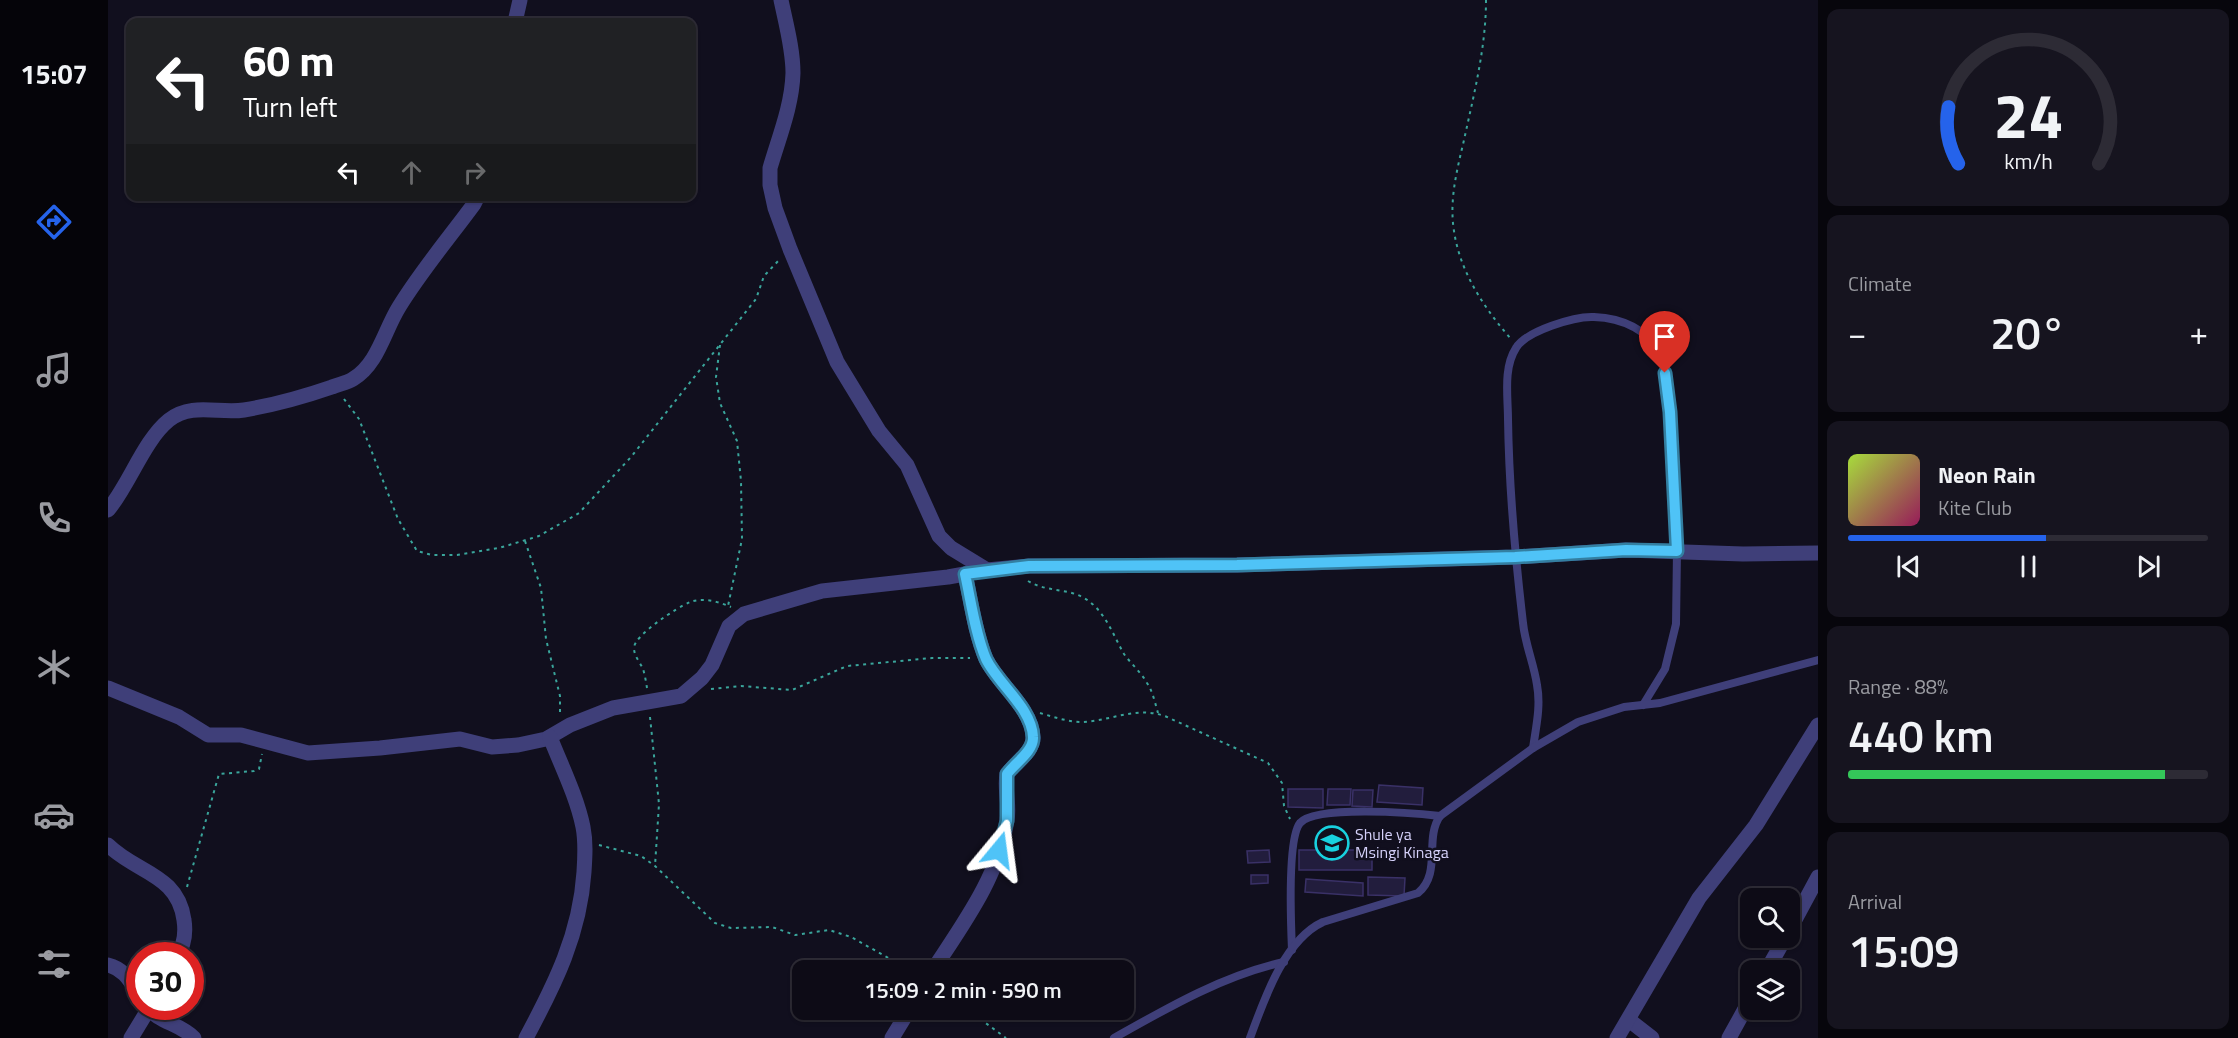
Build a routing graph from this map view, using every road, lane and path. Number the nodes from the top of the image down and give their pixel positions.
1 (520, 0) edge
2 (781, 0) edge
3 (1486, 0) edge
4 (516, 18) edge
5 (476, 201) edge
6 (790, 249) junction
7 (720, 344) junction
8 (1517, 346) junction
9 (326, 389) junction
10 (108, 510) edge
11 (525, 540) junction
12 (1677, 551) junction
13 (1817, 552) edge
14 (1515, 557) junction
15 (1012, 568) junction
16 (987, 570) junction
17 (965, 574) junction
18 (728, 606) junction
19 (744, 614) junction
20 (1818, 660) edge
21 (987, 661) junction
22 (108, 688) edge
23 (706, 690) dead end
24 (651, 702) junction
25 (1643, 705) junction
26 (1020, 707) junction
27 (1158, 713) junction
28 (1818, 725) edge
29 (554, 734) junction
30 (265, 740) junction
31 (1533, 748) junction
32 (1440, 816) junction
33 (1294, 833) junction
34 (586, 843) junction
35 (108, 845) edge
36 (655, 866) junction
37 (1818, 878) edge
38 (180, 904) junction
39 (1800, 911) edge
40 (184, 942) edge
41 (1292, 950) junction
42 (892, 960) edge
43 (940, 960) edge
44 (1284, 962) junction
45 (108, 965) edge
46 (126, 977) edge
47 (1740, 1018) edge
48 (141, 1020) edge
49 (162, 1020) edge
50 (903, 1020) edge
51 (981, 1020) edge
52 (1629, 1020) junction
53 (131, 1038) edge
54 (194, 1038) edge
55 (526, 1038) edge
56 (892, 1038) edge
57 (1005, 1038) edge
58 (1114, 1038) edge
59 (1250, 1038) edge
60 (1617, 1038) edge
61 (1652, 1038) edge
62 (1729, 1038) edge

1 - 4 street
2 - 6 street
3 - 8 path
5 - 9 street
6 - 7 path
6 - 16 street
7 - 11 path
7 - 18 path
8 - 12 lane
8 - 14 lane
9 - 10 street
9 - 11 path
11 - 29 path
12 - 13 street
12 - 14 street
12 - 25 lane
14 - 15 street
14 - 31 lane
15 - 16 street
15 - 27 path
16 - 17 street
17 - 19 street
17 - 21 street
18 - 19 path
18 - 24 path
19 - 24 street
20 - 25 lane
21 - 23 path
21 - 26 street
22 - 30 street
24 - 29 street
24 - 36 path
25 - 31 lane
26 - 27 path
26 - 43 street
27 - 33 path
28 - 52 street
29 - 30 street
29 - 34 street
30 - 38 path
31 - 32 lane
32 - 33 lane
32 - 41 lane
33 - 41 lane
34 - 36 path
34 - 55 street
35 - 38 street
36 - 42 path
37 - 39 street
38 - 40 street
41 - 44 lane
44 - 58 lane
44 - 59 lane
45 - 46 street
47 - 62 street
48 - 53 street
49 - 54 street
50 - 56 street
51 - 57 path
52 - 60 street
52 - 61 street

